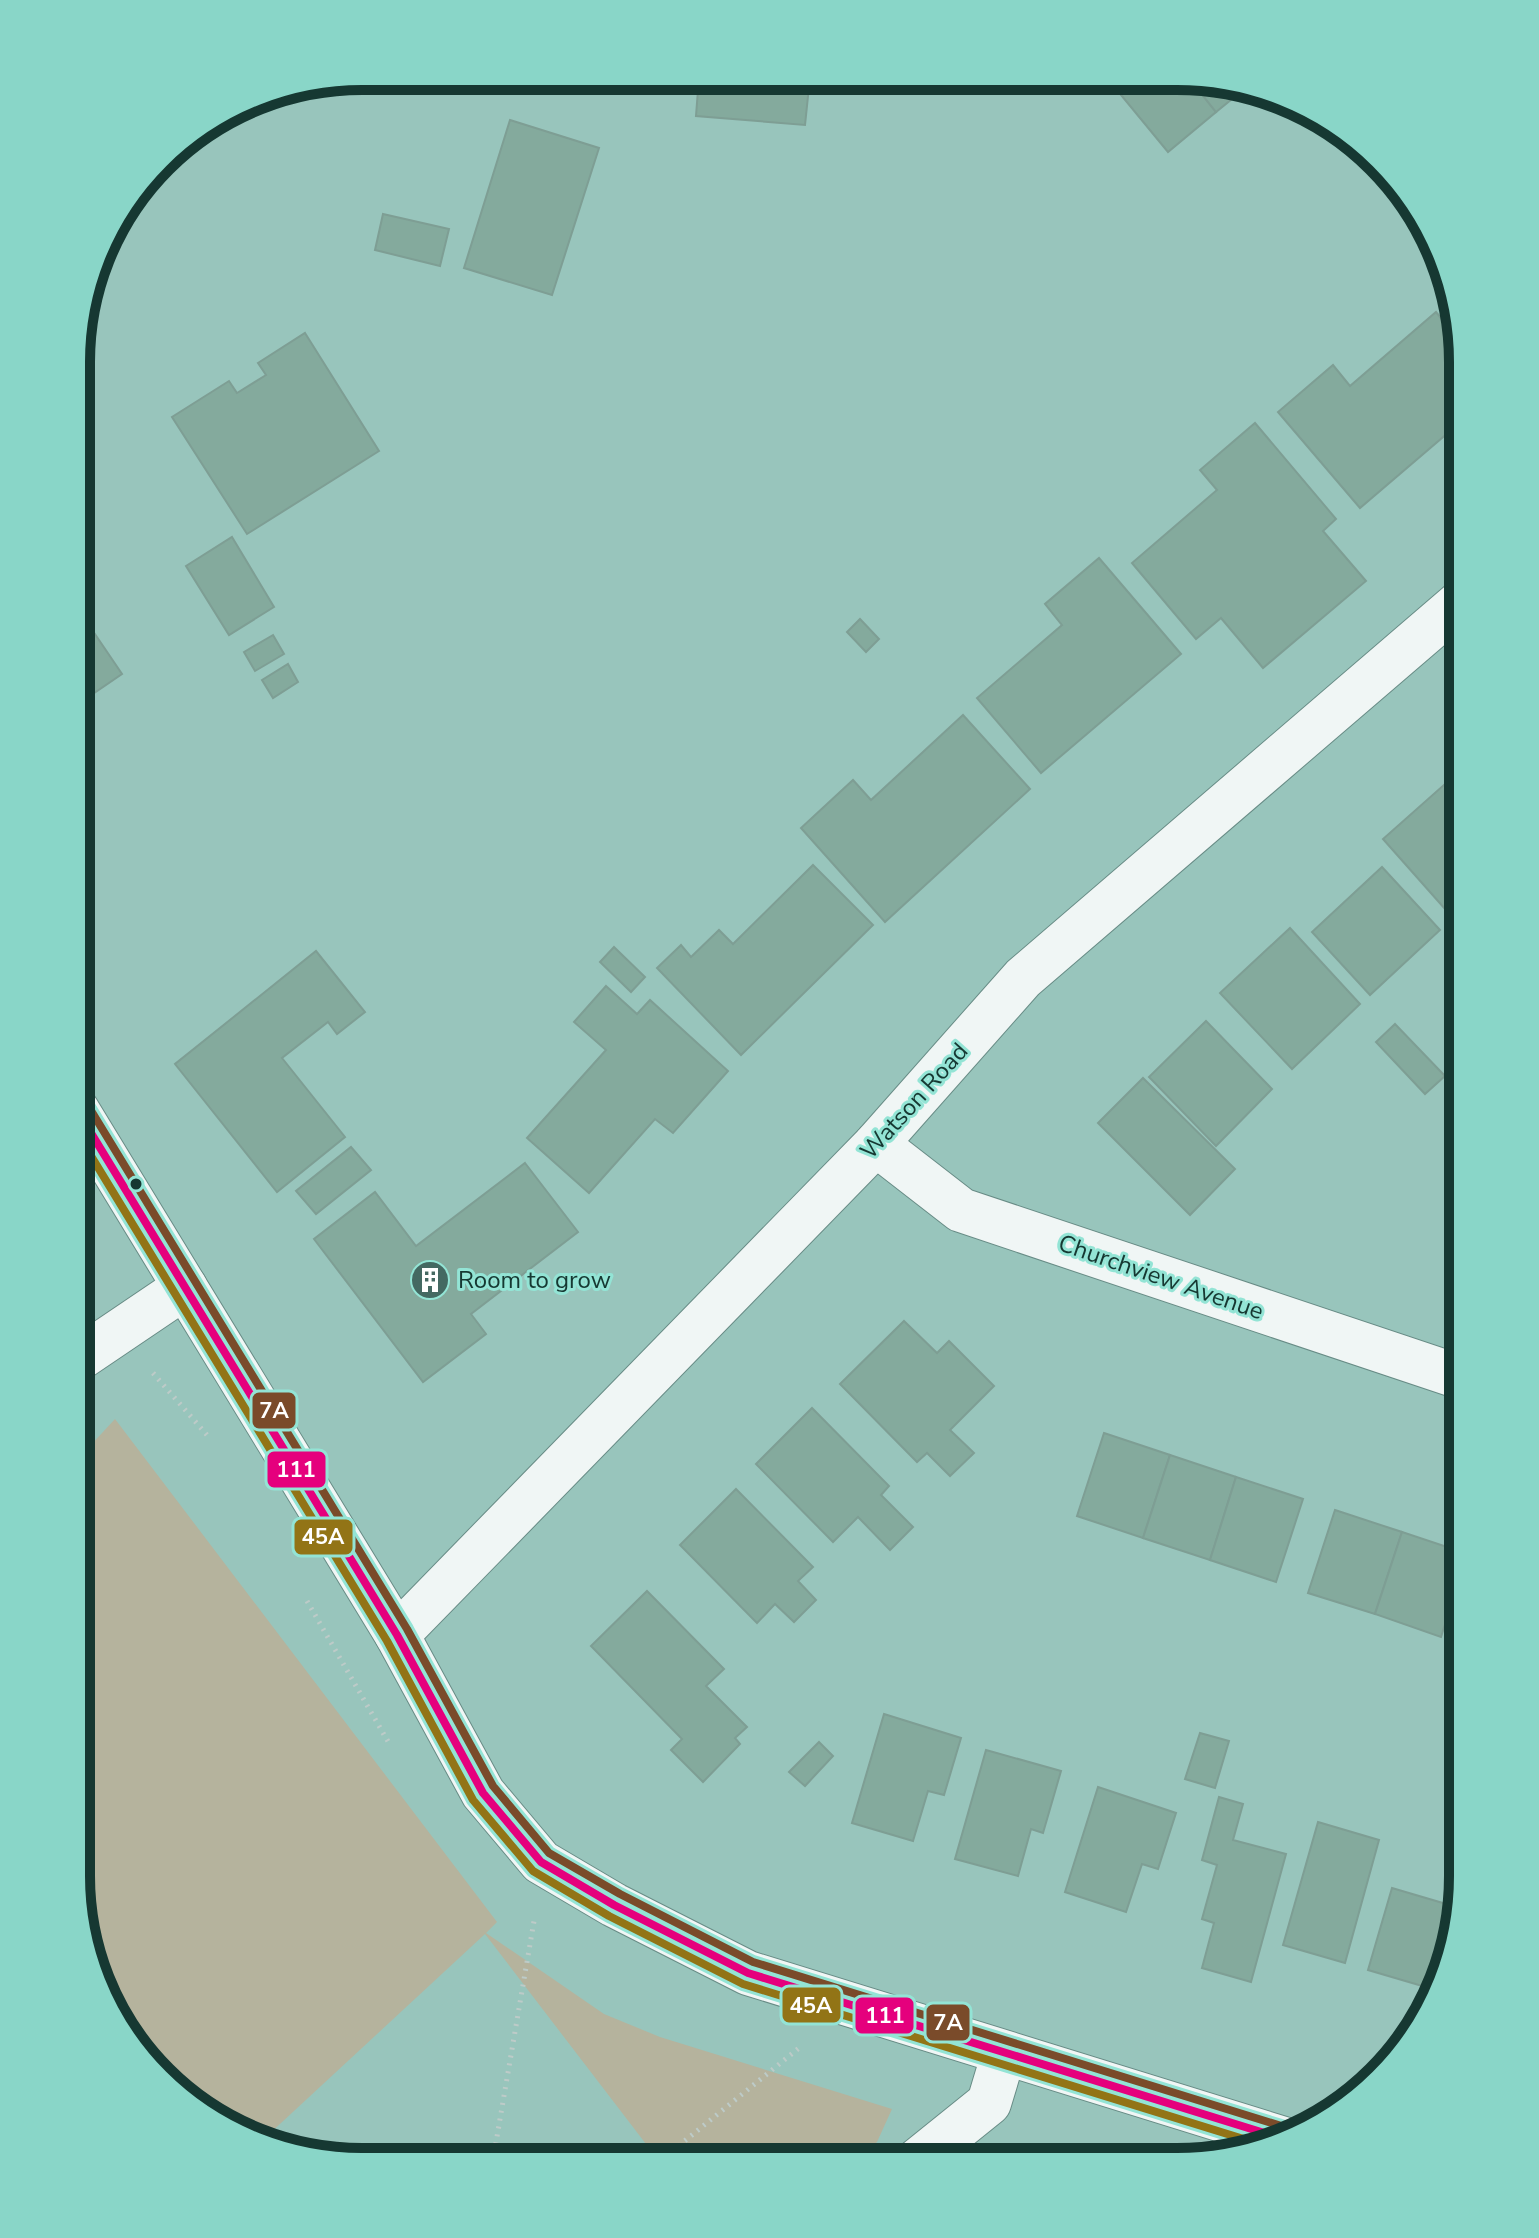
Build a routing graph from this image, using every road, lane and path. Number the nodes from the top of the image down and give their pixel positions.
1 (1449, 612) edge
2 (90, 1131) edge
3 (876, 1144) junction
4 (185, 1287) junction
5 (90, 1351) edge
6 (1448, 1373) edge
7 (397, 1635) junction
8 (535, 1914) dead end
9 (808, 2041) dead end
10 (1004, 2053) junction
11 (1266, 2134) edge
12 (495, 2148) edge
13 (676, 2148) edge
14 (933, 2148) edge

1 - 3 street, Watson Road
2 - 4 street
3 - 6 street, Churchview Avenue
3 - 7 street, Watson Road
4 - 5 street
4 - 7 street
7 - 10 street
8 - 12 path
9 - 13 path
10 - 11 street
10 - 14 street

